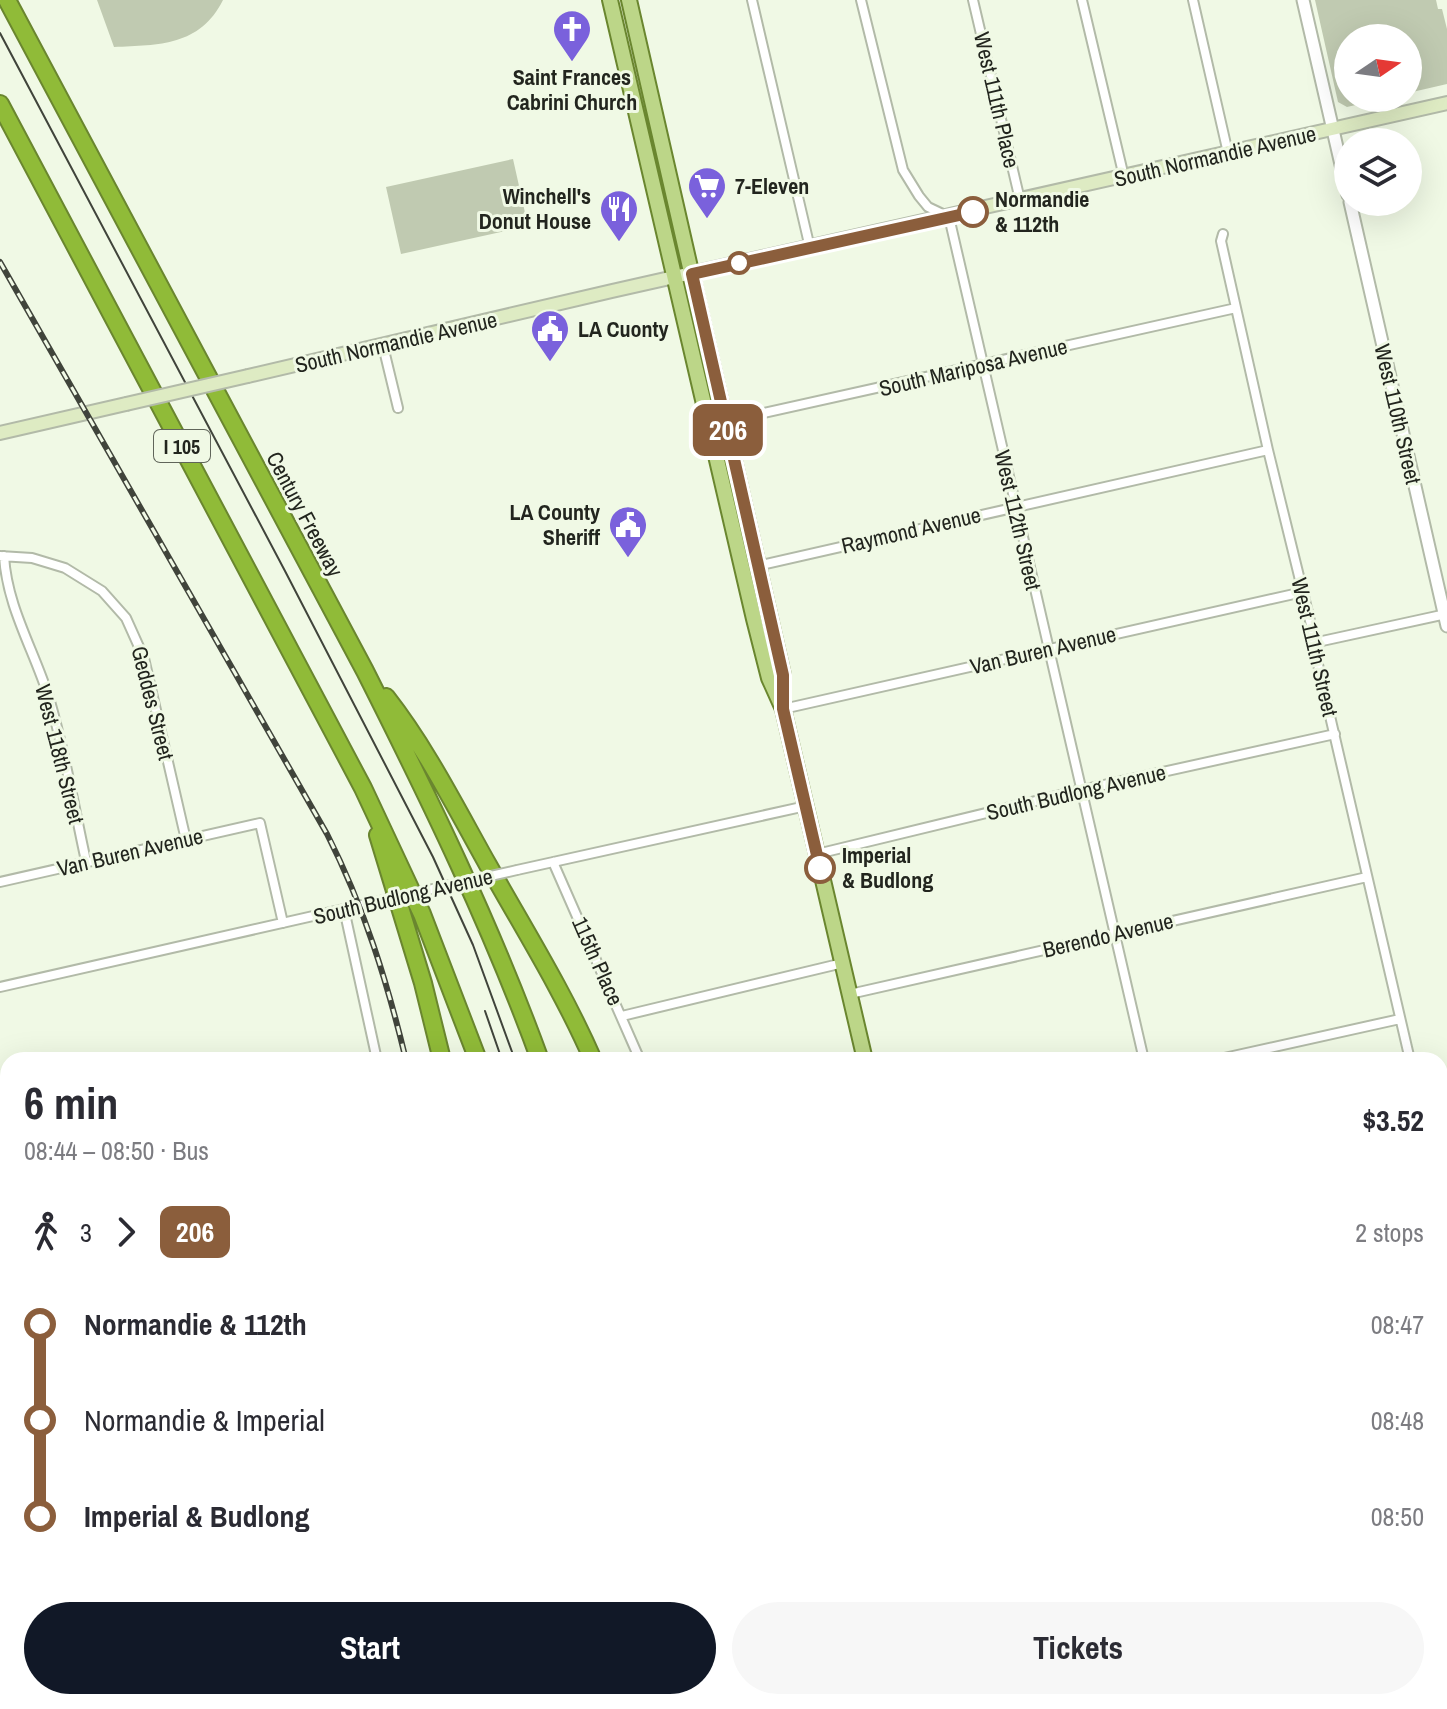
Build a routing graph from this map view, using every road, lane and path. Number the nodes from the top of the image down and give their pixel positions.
1 (7, 0) edge
2 (610, 0) edge
3 (629, 0) edge
4 (752, 0) edge
5 (861, 0) edge
6 (973, 0) edge
7 (1082, 0) edge
8 (1193, 0) edge
9 (1303, 0) edge
10 (1447, 103) edge
11 (0, 104) edge
12 (1333, 129) junction
13 (1334, 133) edge
14 (1228, 153) junction
15 (1124, 177) junction
16 (1020, 200) junction
17 (1353, 216) edge
18 (949, 217) junction
19 (1223, 234) dead end
20 (810, 248) junction
21 (692, 274) junction
22 (676, 277) junction
23 (1236, 308) junction
24 (383, 346) junction
25 (983, 365) junction
26 (398, 408) dead end
27 (726, 421) junction
28 (710, 425) junction
29 (0, 433) edge
30 (1268, 450) junction
31 (1015, 506) junction
32 (2, 556) edge
33 (758, 566) junction
34 (743, 570) junction
35 (1303, 592) junction
36 (748, 593) junction
37 (1446, 618) edge
38 (1313, 643) junction
39 (1049, 648) junction
40 (365, 671) junction
41 (783, 675) junction
42 (783, 709) junction
43 (1335, 734) junction
44 (363, 788) junction
45 (1081, 790) junction
46 (806, 806) junction
47 (186, 840) junction
48 (817, 854) junction
49 (86, 861) junction
50 (553, 862) junction
51 (1367, 877) junction
52 (0, 882) edge
53 (344, 909) junction
54 (283, 923) junction
55 (1115, 933) junction
56 (843, 963) junction
57 (0, 987) edge
58 (850, 994) junction
59 (622, 1016) junction
60 (1400, 1019) junction
61 (375, 1052) edge
62 (440, 1052) edge
63 (475, 1052) edge
64 (537, 1052) edge
65 (589, 1052) edge
66 (637, 1052) edge
67 (863, 1052) edge
68 (1142, 1052) edge
69 (1251, 1052) edge
70 (1408, 1052) edge

1 - 40 highway, Century Freeway / I 105
2 - 22 main road
3 - 21 main road
4 - 20 street
5 - 18 street
6 - 16 street, West 111th Place
7 - 15 street
8 - 14 street
9 - 12 street
10 - 12 main road, South Normandie Avenue
11 - 44 highway, I 105
12 - 13 street
12 - 14 main road, South Normandie Avenue
14 - 15 main road, South Normandie Avenue
15 - 16 main road, South Normandie Avenue
16 - 18 main road, South Normandie Avenue
17 - 37 street, West 110th Street
18 - 20 main road, South Normandie Avenue
18 - 25 street, West 112th Street
19 - 23 street, West 111th Street
20 - 21 main road, South Normandie Avenue
21 - 22 main road, South Normandie Avenue
21 - 27 main road
22 - 24 main road, South Normandie Avenue
22 - 28 main road
23 - 25 street, South Mariposa Avenue
23 - 30 street, West 111th Street
24 - 26 street
24 - 29 main road, South Normandie Avenue, bridge
25 - 27 street, South Mariposa Avenue
25 - 31 street, West 112th Street
27 - 28 street, South Mariposa Avenue
27 - 33 main road
28 - 34 main road
30 - 31 street, Raymond Avenue
30 - 35 street, West 111th Street
31 - 33 street, Raymond Avenue
31 - 39 street, West 112th Street
32 - 47 street, Geddes Street
32 - 49 street, West 118th Street
33 - 34 street, Raymond Avenue
33 - 41 main road
34 - 36 main road
35 - 38 street, West 111th Street
35 - 39 street, Van Buren Avenue
36 - 41 main road
36 - 42 main road
37 - 38 street
38 - 43 street, West 111th Street
39 - 42 street, Van Buren Avenue
39 - 45 street, West 112th Street
40 - 64 highway, Century Freeway / I 105
40 - 65 highway
41 - 42 main road
42 - 46 main road
43 - 45 street, South Budlong Avenue
43 - 51 street, West 111th Street
44 - 62 highway
44 - 63 highway, I 105
45 - 48 street, South Budlong Avenue
45 - 55 street, West 112th Street
46 - 48 main road
46 - 50 street, South Budlong Avenue
47 - 49 street, Van Buren Avenue
47 - 54 street, Van Buren Avenue
48 - 56 main road
49 - 52 street, Van Buren Avenue
50 - 53 street, South Budlong Avenue, bridge
50 - 59 street, 115th Place
51 - 55 street, Berendo Avenue
51 - 60 street, West 111th Street
53 - 54 street, South Budlong Avenue
53 - 61 street
54 - 57 street, South Budlong Avenue
55 - 58 street, Berendo Avenue
55 - 68 street, West 112th Street
56 - 58 main road
56 - 59 street
58 - 67 main road
59 - 66 street, 115th Place
60 - 69 street
60 - 70 street, West 111th Street

